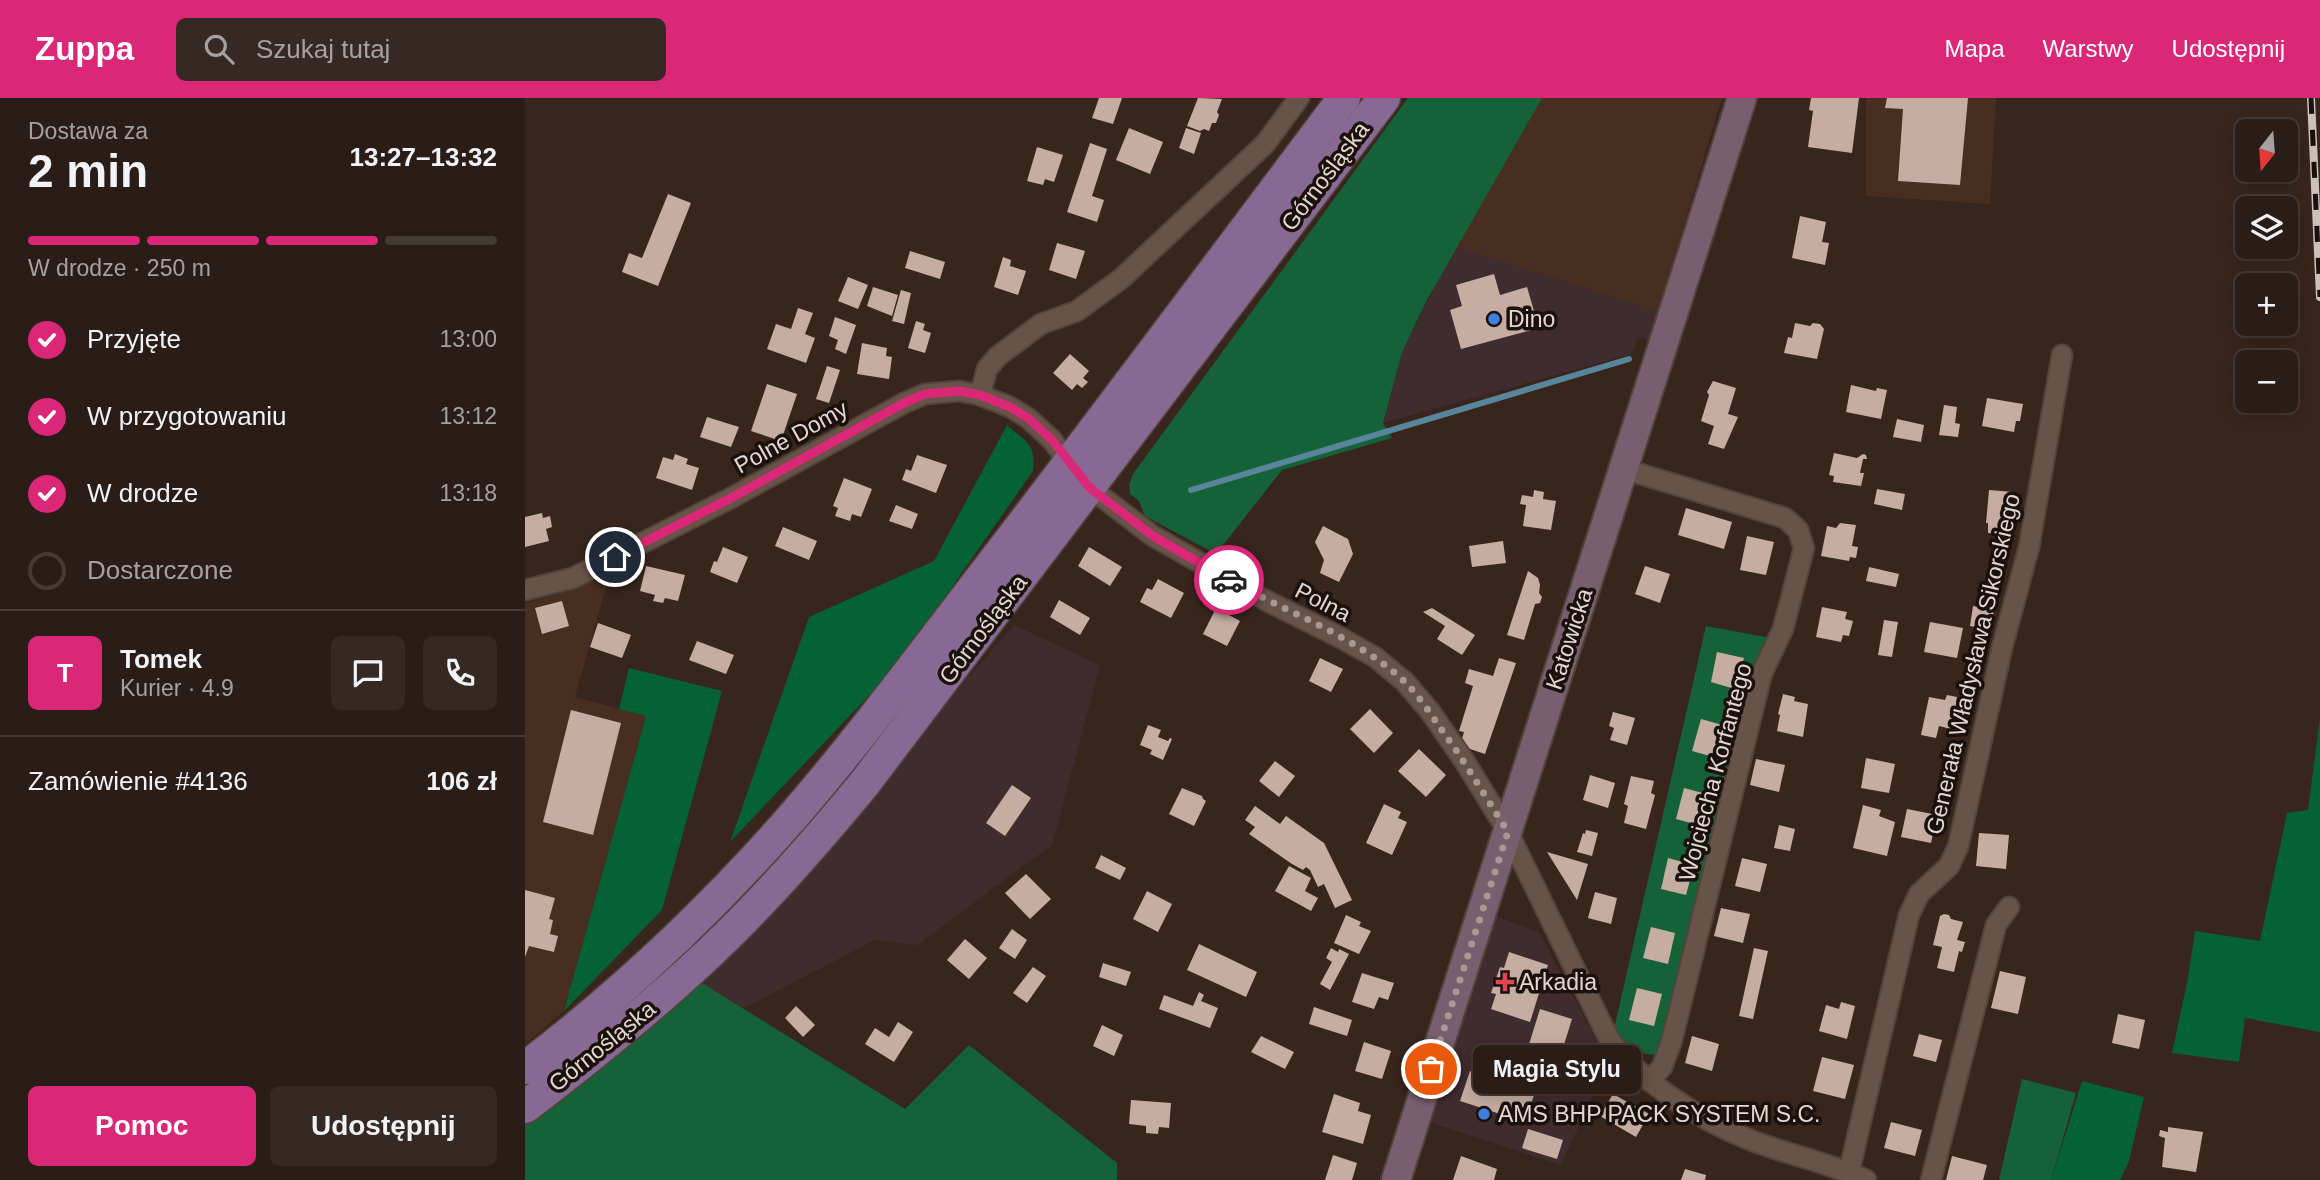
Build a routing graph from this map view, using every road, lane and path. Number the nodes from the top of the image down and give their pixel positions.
1 (1299, 98) edge
2 (1344, 98) edge
3 (1384, 98) edge
4 (1742, 98) edge
5 (2062, 355) dead end
6 (980, 395) junction
7 (1069, 463) junction
8 (1624, 468) junction
9 (1090, 488) junction
10 (525, 590) edge
11 (1508, 832) junction
12 (2009, 907) dead end
13 (525, 1068) edge
14 (1649, 1081) junction
15 (525, 1107) edge
16 (1857, 1176) edge
17 (1396, 1180) edge
18 (1931, 1180) edge

1 - 6 street
2 - 7 main road, Górnośląska
3 - 9 main road, Górnośląska
4 - 8 street, Katowicka
5 - 16 street, Generała Władysława Sikorskiego
6 - 7 street, Polne Domy
6 - 10 street, Polne Domy
7 - 9 street, Polna
7 - 13 main road, Górnośląska
8 - 11 street, Katowicka
8 - 14 street, Wojciecha Korfantego
9 - 11 street, Polna
9 - 15 main road, Górnośląska
11 - 14 street, Polna
11 - 17 street, Katowicka
12 - 18 street
14 - 16 street, Polna

